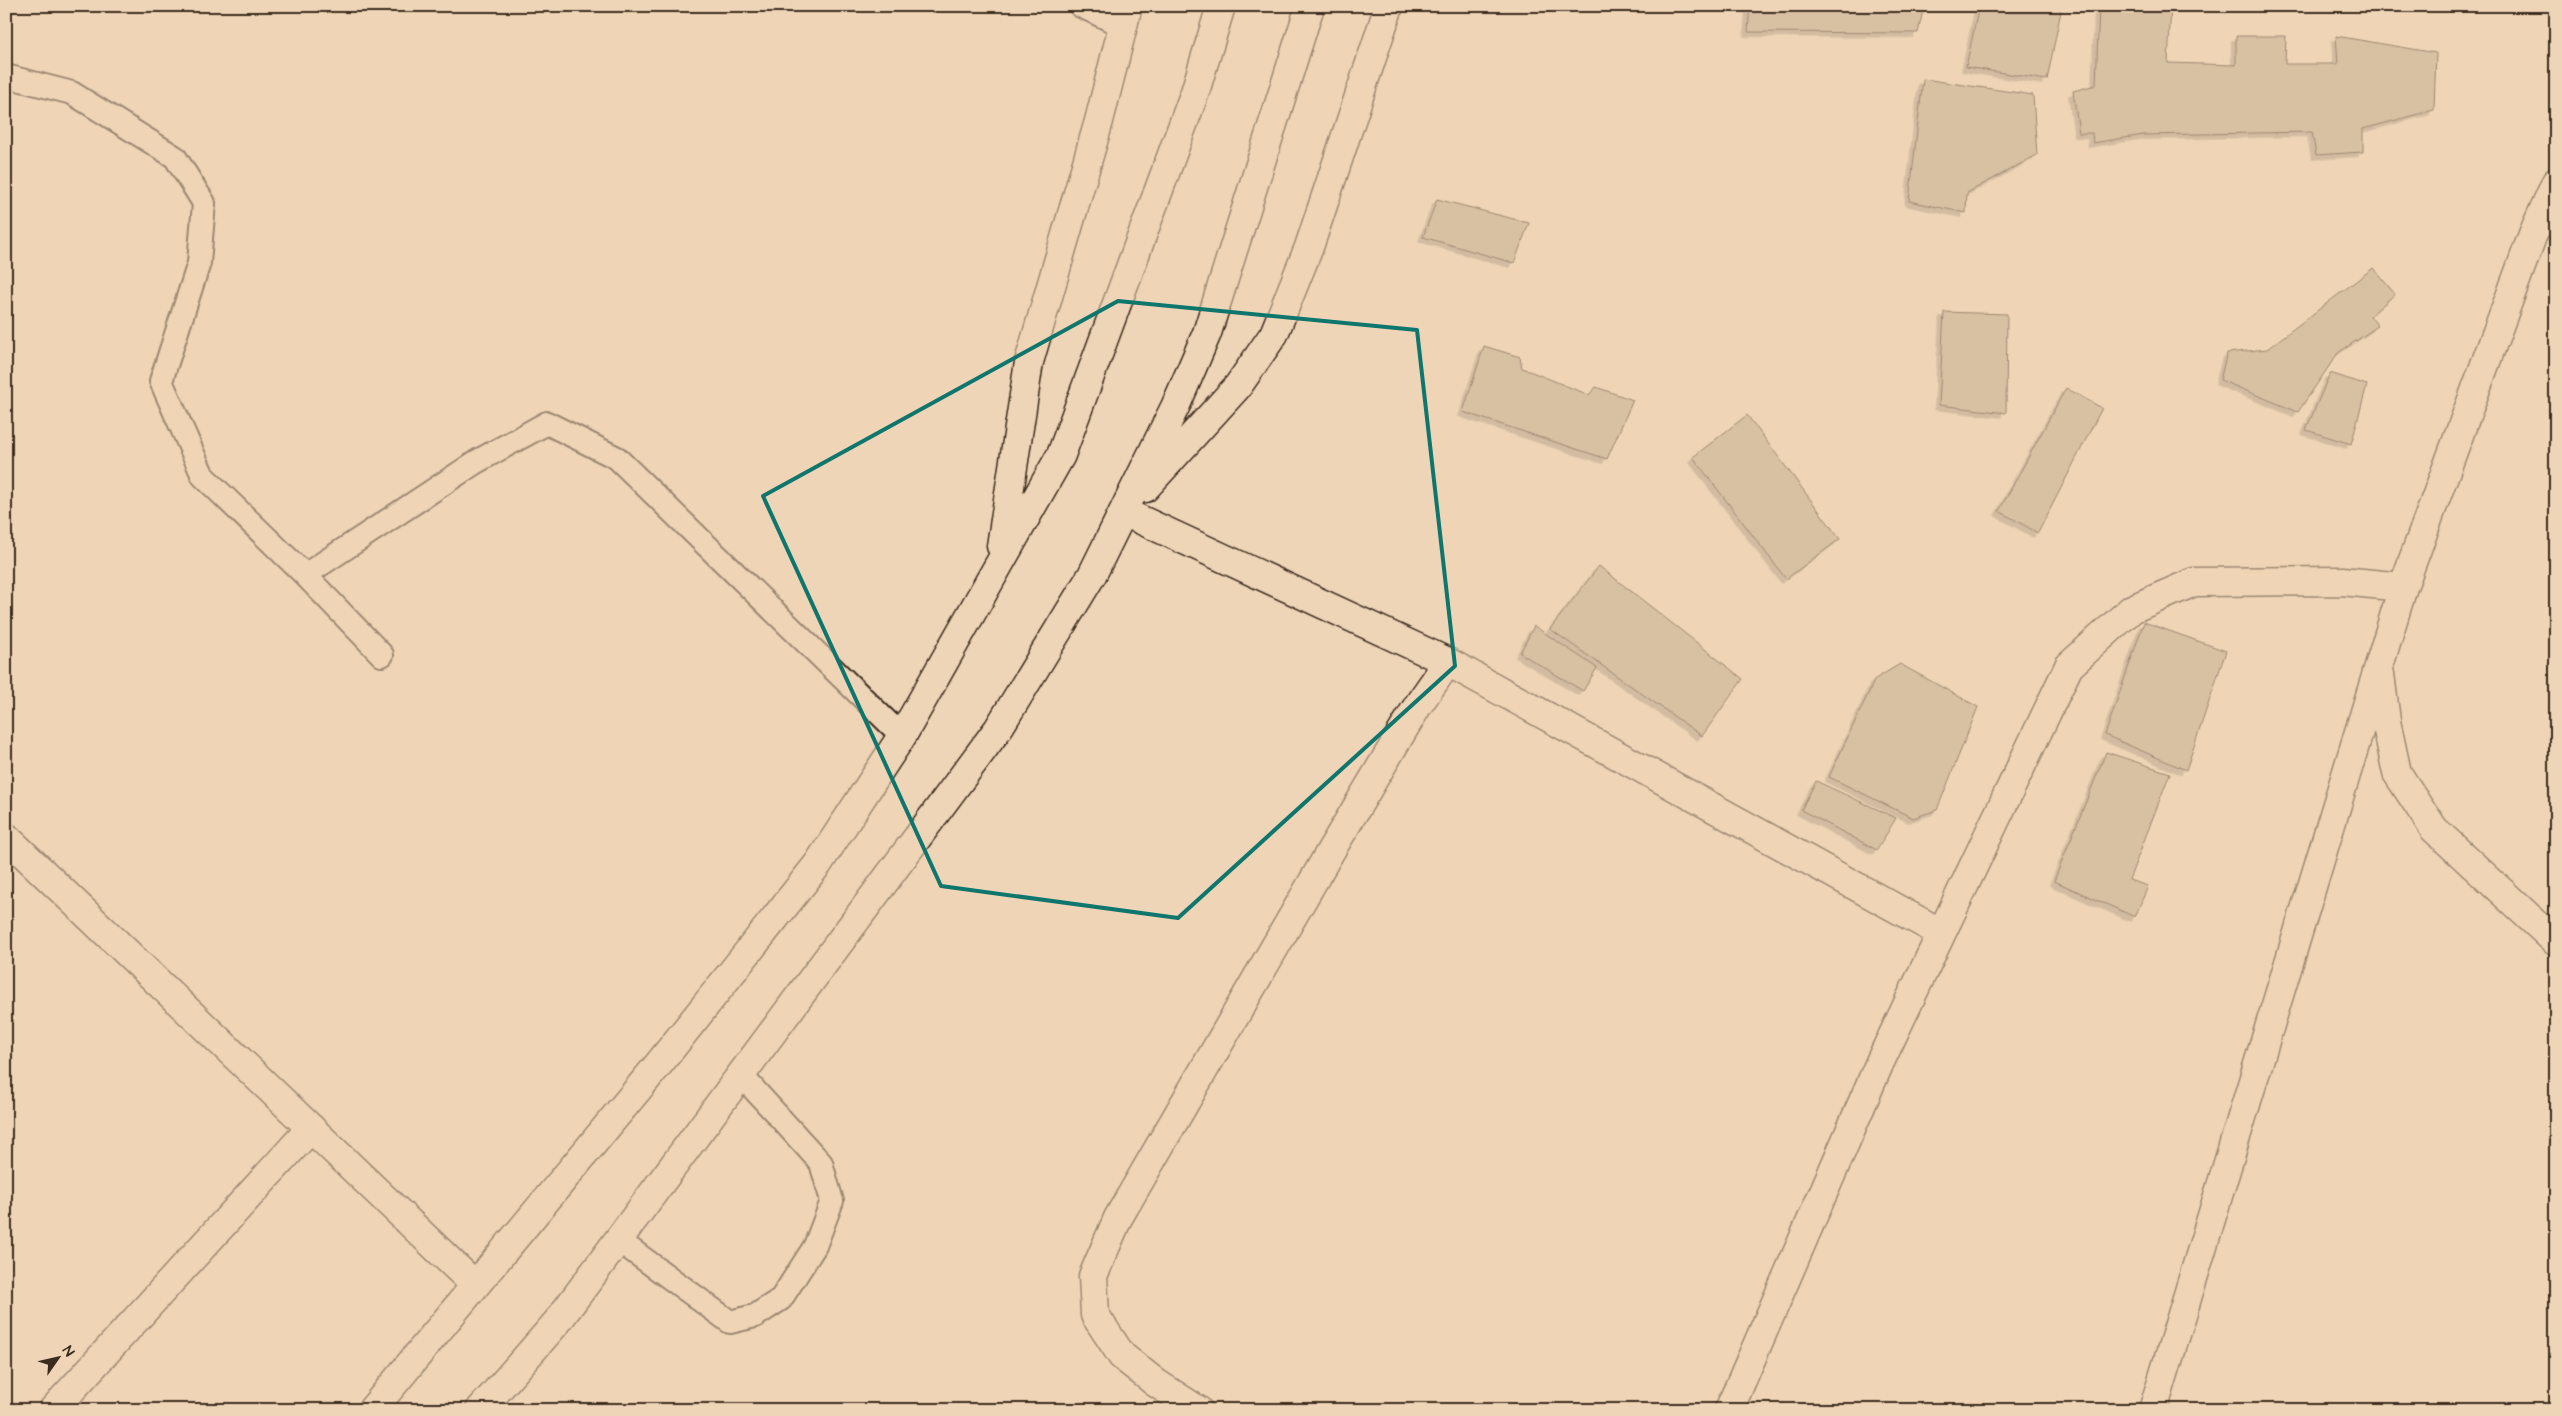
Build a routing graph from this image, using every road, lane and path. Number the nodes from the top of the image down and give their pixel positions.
1 (1081, 6) edge
2 (1221, 6) edge
3 (1310, 6) edge
4 (1389, 6) edge
5 (1126, 16) edge
6 (6, 76) edge
7 (2556, 182) edge
8 (1124, 512) junction
9 (998, 563) junction
10 (305, 575) junction
11 (2404, 587) junction
12 (382, 655) dead end
13 (1448, 662) junction
14 (2379, 666) junction
15 (902, 736) junction
16 (6, 837) edge
17 (1941, 933) junction
18 (2556, 942) edge
19 (741, 1075) junction
20 (311, 1128) junction
21 (618, 1240) junction
22 (475, 1285) junction
23 (53, 1410) edge
24 (372, 1410) edge
25 (480, 1410) edge
26 (1198, 1410) edge
27 (1729, 1410) edge
28 (2153, 1410) edge

1 - 5 lane
2 - 9 street
3 - 8 street
4 - 8 street
5 - 9 street
6 - 10 lane
7 - 11 street
8 - 13 street
8 - 19 street
9 - 15 street
10 - 12 lane
10 - 15 lane
11 - 14 street
11 - 17 street
13 - 17 street
13 - 26 street
14 - 18 street
14 - 28 street
15 - 22 street
16 - 20 street
17 - 27 street
19 - 21 street
19 - 21 lane
20 - 22 street
20 - 23 street
21 - 25 street
22 - 24 street

